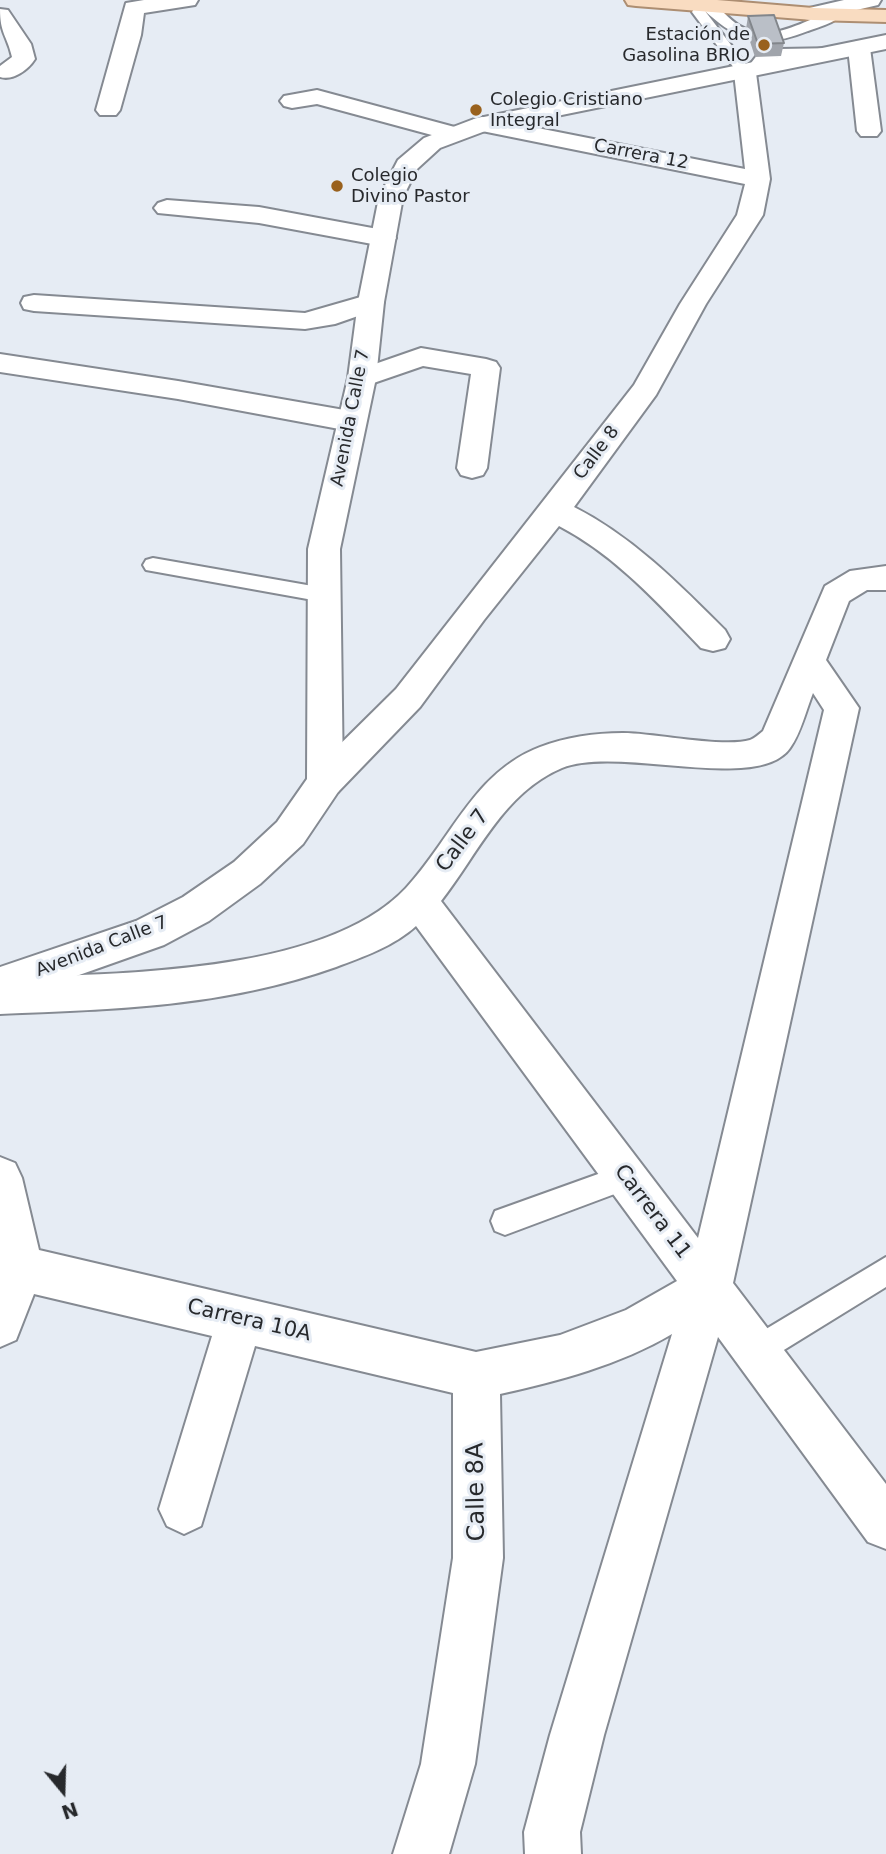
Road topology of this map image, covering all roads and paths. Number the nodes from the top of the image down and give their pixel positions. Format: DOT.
graph roads {
  1 [pos="187,0"];
  2 [pos="636,0"];
  3 [pos="870,0"];
  4 [pos="701,7"];
  5 [pos="0,15"];
  6 [pos="824,15"];
  7 [pos="886,16"];
  8 [pos="862,48"];
  9 [pos="6,72"];
  10 [pos="748,72"];
  11 [pos="292,101"];
  12 [pos="108,110"];
  13 [pos="482,124"];
  14 [pos="877,131"];
  15 [pos="454,134"];
  16 [pos="758,179"];
  17 [pos="167,208"];
  18 [pos="383,237"];
  19 [pos="371,302"];
  20 [pos="34,303"];
  21 [pos="0,363"];
  22 [pos="362,378"];
  23 [pos="350,421"];
  24 [pos="472,468"];
  25 [pos="555,510"];
  26 [pos="153,565"];
  27 [pos="886,578"];
  28 [pos="324,596"];
  29 [pos="713,639"];
  30 [pos="810,663"];
  31 [pos="325,782"];
  32 [pos="419,901"];
  33 [pos="0,985"];
  34 [pos="0,996"];
  35 [pos="626,1177"];
  36 [pos="0,1178"];
  37 [pos="505,1221"];
  38 [pos="22,1268"];
  39 [pos="886,1271"];
  40 [pos="709,1288"];
  41 [pos="240,1319"];
  42 [pos="0,1324"];
  43 [pos="756,1351"];
  44 [pos="476,1375"];
  45 [pos="184,1509"];
  46 [pos="886,1524"];
  47 [pos="421,1854"];
  48 [pos="552,1854"];
  1 -- 12 [label="street"];
  2 -- 4 [label="main road"];
  3 -- 6 [label="street"];
  4 -- 6 [label="main road"];
  4 -- 10 [label="lane"];
  5 -- 9 [label="street"];
  6 -- 7 [label="main road"];
  8 -- 10 [label="street, Avenida Calle 7"];
  8 -- 14 [label="street"];
  10 -- 13 [label="street, Avenida Calle 7"];
  10 -- 16 [label="street, Calle 8"];
  11 -- 15 [label="street"];
  13 -- 15 [label="street, Avenida Calle 7"];
  13 -- 16 [label="street, Carrera 12"];
  15 -- 18 [label="street, Avenida Calle 7"];
  16 -- 25 [label="street, Calle 8"];
  17 -- 18 [label="street"];
  18 -- 19 [label="street, Avenida Calle 7"];
  19 -- 20 [label="street"];
  19 -- 22 [label="street, Avenida Calle 7"];
  21 -- 23 [label="street"];
  22 -- 23 [label="street, Avenida Calle 7"];
  22 -- 24 [label="street"];
  23 -- 28 [label="street, Avenida Calle 7"];
  25 -- 29 [label="street"];
  25 -- 31 [label="street, Calle 8"];
  26 -- 28 [label="lane"];
  27 -- 30 [label="street, Calle 7"];
  28 -- 31 [label="street, Avenida Calle 7"];
  30 -- 32 [label="street, Calle 7"];
  30 -- 40 [label="street"];
  31 -- 33 [label="street, Avenida Calle 7"];
  32 -- 34 [label="street, Calle 7"];
  32 -- 35 [label="street, Carrera 11"];
  35 -- 37 [label="lane"];
  35 -- 40 [label="street, Carrera 11"];
  36 -- 38 [label="street"];
  38 -- 41 [label="street, Carrera 10A"];
  38 -- 42 [label="street"];
  39 -- 43 [label="lane"];
  40 -- 43 [label="street, Carrera 11"];
  40 -- 44 [label="street"];
  40 -- 48 [label="street"];
  41 -- 44 [label="street, Carrera 10A"];
  41 -- 45 [label="street"];
  43 -- 46 [label="street, Carrera 11"];
  44 -- 47 [label="street, Calle 8A"];
}
